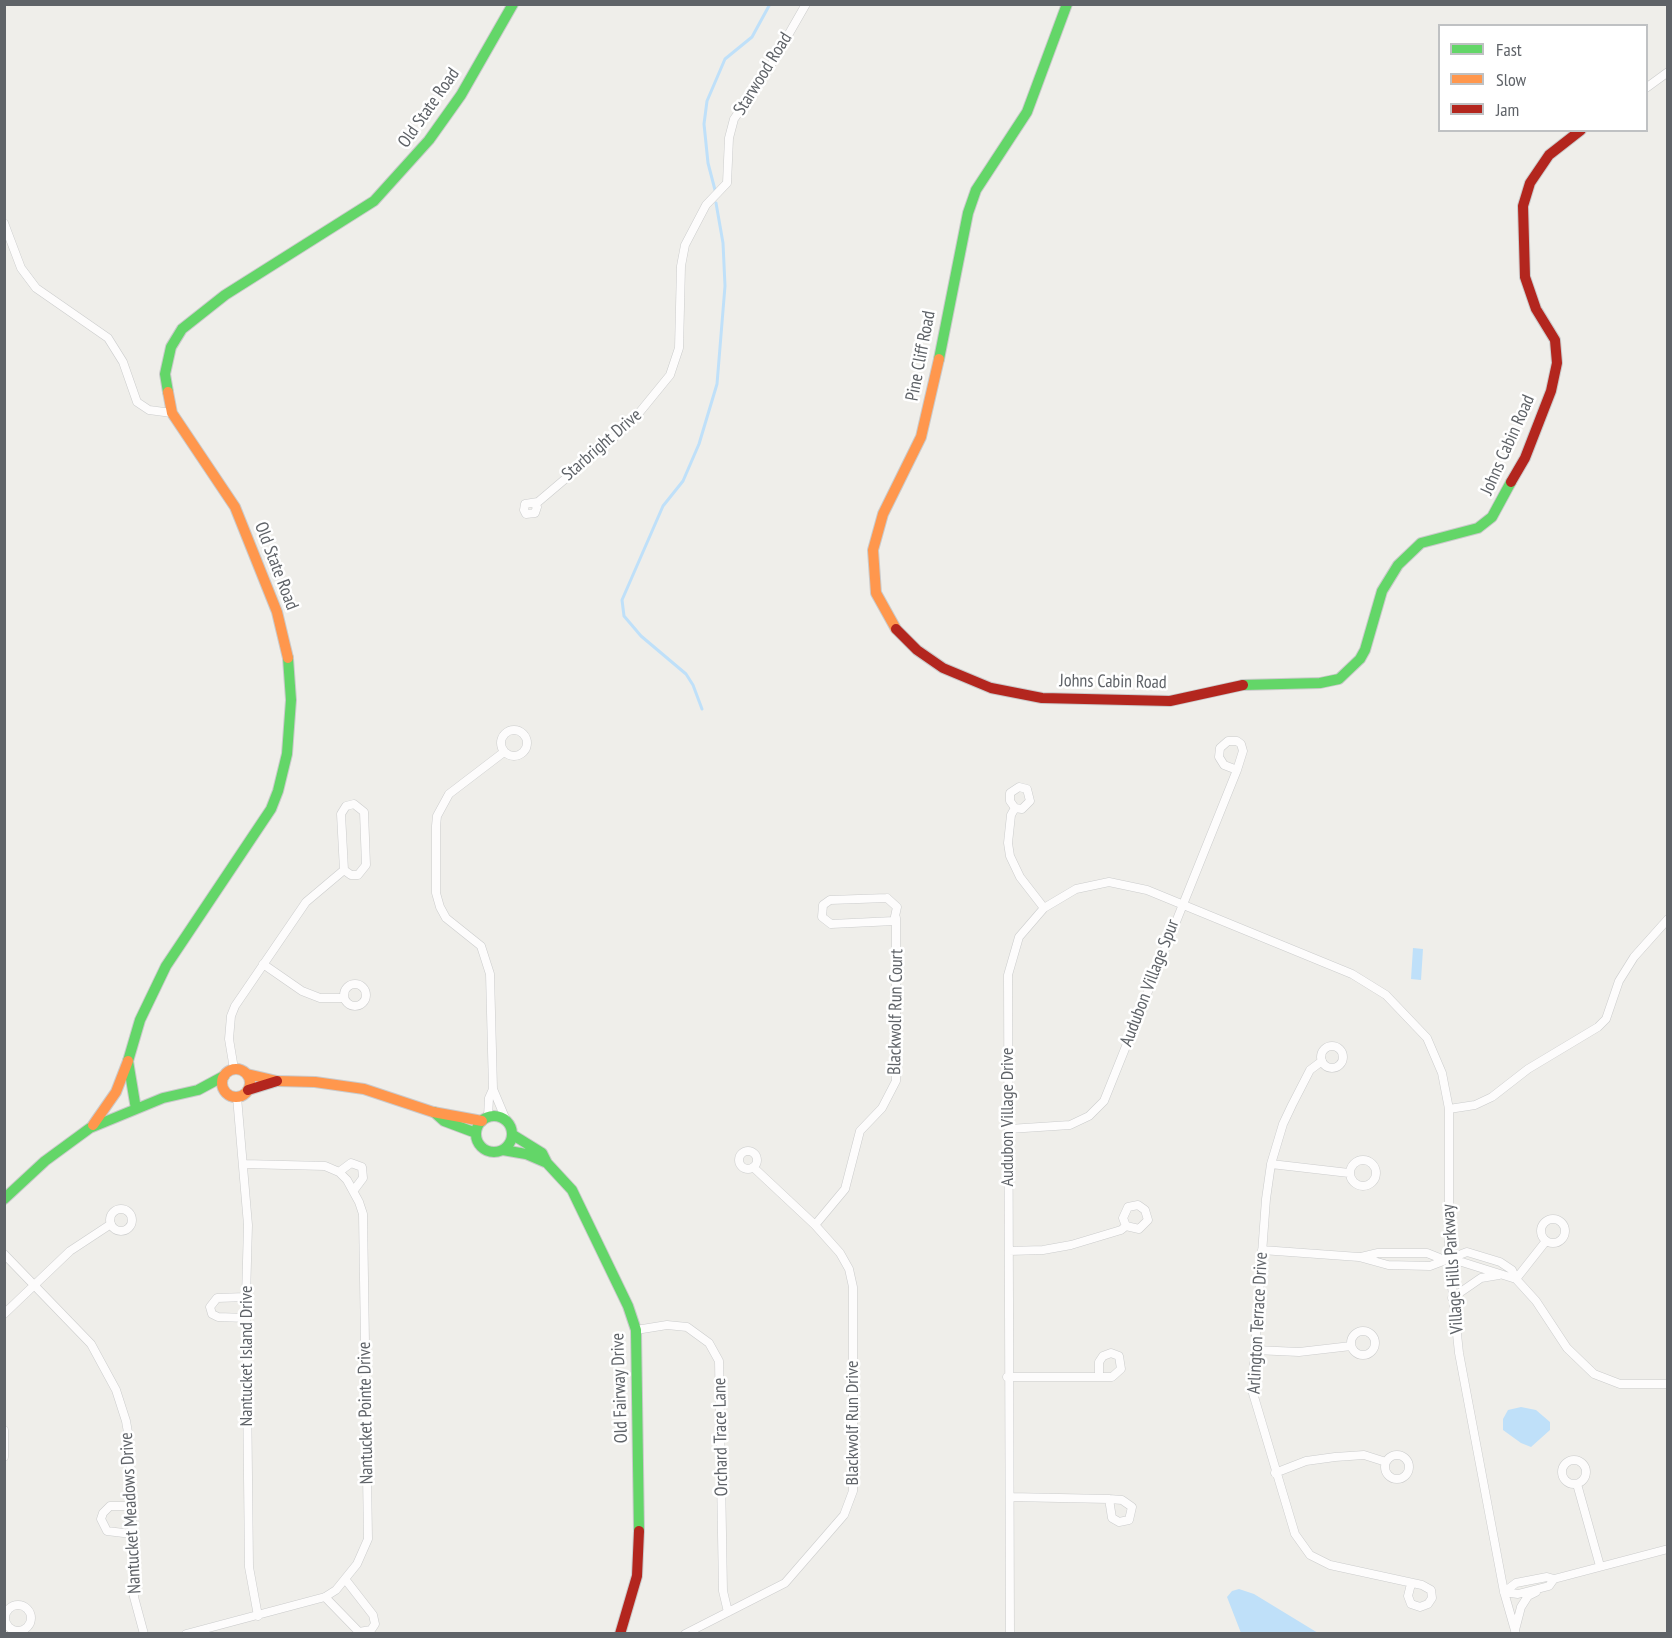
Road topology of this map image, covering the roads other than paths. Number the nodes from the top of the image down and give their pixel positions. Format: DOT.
graph roads {
  1 [pos="513,4"];
  2 [pos="806,4"];
  3 [pos="1067,4"];
  4 [pos="1668,72"];
  5 [pos="1648,87"];
  6 [pos="1579,132"];
  7 [pos="727,183"];
  8 [pos="4,223"];
  9 [pos="172,413"];
  10 [pos="534,503"];
  11 [pos="972,683"];
  12 [pos="504,752"];
  13 [pos="1237,770"];
  14 [pos="1015,808"];
  15 [pos="344,870"];
  16 [pos="1181,904"];
  17 [pos="1044,908"];
  18 [pos="896,918"];
  19 [pos="1668,919"];
  20 [pos="1319,960"];
  21 [pos="263,964"];
  22 [pos="344,998"];
  23 [pos="128,1061"];
  24 [pos="1322,1061"];
  25 [pos="234,1069"];
  26 [pos="248,1074"];
  27 [pos="224,1076"];
  28 [pos="277,1081"];
  29 [pos="493,1089"];
  30 [pos="198,1090"];
  31 [pos="248,1090"];
  32 [pos="226,1092"];
  33 [pos="237,1097"];
  34 [pos="136,1108"];
  35 [pos="1449,1109"];
  36 [pos="433,1112"];
  37 [pos="485,1119"];
  38 [pos="506,1120"];
  39 [pos="90,1128"];
  40 [pos="1009,1129"];
  41 [pos="476,1133"];
  42 [pos="513,1135"];
  43 [pos="503,1150"];
  44 [pos="547,1163"];
  45 [pos="244,1164"];
  46 [pos="1271,1164"];
  47 [pos="753,1167"];
  48 [pos="339,1172"];
  49 [pos="1349,1173"];
  50 [pos="354,1190"];
  51 [pos="4,1199"];
  52 [pos="111,1224"];
  53 [pos="815,1225"];
  54 [pos="1126,1226"];
  55 [pos="1545,1241"];
  56 [pos="1262,1250"];
  57 [pos="1009,1251"];
  58 [pos="4,1254"];
  59 [pos="1359,1257"];
  60 [pos="1445,1258"];
  61 [pos="1501,1275"];
  62 [pos="1516,1279"];
  63 [pos="34,1284"];
  64 [pos="246,1297"];
  65 [pos="1452,1298"];
  66 [pos="4,1314"];
  67 [pos="246,1318"];
  68 [pos="636,1330"];
  69 [pos="1351,1347"];
  70 [pos="1255,1350"];
  71 [pos="1099,1376"];
  72 [pos="1007,1377"];
  73 [pos="1668,1384"];
  74 [pos="4,1430"];
  75 [pos="4,1457"];
  76 [pos="1386,1462"];
  77 [pos="1275,1473"];
  78 [pos="1577,1484"];
  79 [pos="1010,1497"];
  80 [pos="1109,1499"];
  81 [pos="132,1506"];
  82 [pos="132,1534"];
  83 [pos="1668,1549"];
  84 [pos="1600,1566"];
  85 [pos="345,1579"];
  86 [pos="1554,1579"];
  87 [pos="1411,1584"];
  88 [pos="1543,1587"];
  89 [pos="1504,1592"];
  90 [pos="326,1597"];
  91 [pos="728,1612"];
  92 [pos="258,1616"];
  93 [pos="1515,1632"];
  94 [pos="144,1634"];
  95 [pos="186,1634"];
  96 [pos="620,1634"];
  97 [pos="685,1634"];
  98 [pos="1010,1634"];
  1 -- 9 [label="street, Old State Road"];
  2 -- 7 [label="street, Starwood Road"];
  3 -- 11 [label="street, Pine Cliff Road"];
  4 -- 5 [label="street"];
  6 -- 11 [label="street, Johns Cabin Road"];
  7 -- 10 [label="street, Starbright Drive"];
  8 -- 9 [label="street"];
  9 -- 23 [label="street, Old State Road"];
  12 -- 29 [label="street"];
  13 -- 16 [label="street, Audubon Village Spur"];
  14 -- 17 [label="street"];
  15 -- 15 [label="street"];
  15 -- 21 [label="street"];
  16 -- 17 [label="street, Audubon Village Drive"];
  16 -- 20 [label="street, Audubon Village Drive"];
  16 -- 40 [label="street, Audubon Village Spur"];
  17 -- 40 [label="street, Audubon Village Drive"];
  18 -- 18 [label="street, Blackwolf Run Court"];
  18 -- 53 [label="street, Blackwolf Run Court"];
  19 -- 35 [label="street"];
  20 -- 35 [label="street, Village Hills Parkway"];
  21 -- 22 [label="street"];
  21 -- 25 [label="street"];
  23 -- 34 [label="street, Old State Road"];
  23 -- 39 [label="street"];
  24 -- 46 [label="street, Arlington Terrace Drive"];
  25 -- 26 [label="street"];
  25 -- 27 [label="street"];
  26 -- 28 [label="street"];
  26 -- 31 [label="street"];
  27 -- 30 [label="street"];
  27 -- 32 [label="street"];
  28 -- 31 [label="street"];
  28 -- 36 [label="street"];
  29 -- 37 [label="street"];
  29 -- 38 [label="street"];
  30 -- 32 [label="street"];
  30 -- 34 [label="street"];
  31 -- 33 [label="street"];
  32 -- 33 [label="street"];
  33 -- 45 [label="street, Nantucket Island Drive"];
  34 -- 39 [label="street"];
  35 -- 60 [label="street, Village Hills Parkway"];
  36 -- 37 [label="street"];
  36 -- 41 [label="street"];
  37 -- 38 [label="street"];
  37 -- 41 [label="street"];
  38 -- 42 [label="street"];
  39 -- 51 [label="street"];
  40 -- 57 [label="street, Audubon Village Drive"];
  41 -- 43 [label="street"];
  42 -- 43 [label="street"];
  42 -- 44 [label="street, Old Fairway Drive"];
  43 -- 44 [label="street, Old Fairway Drive"];
  44 -- 68 [label="street, Old Fairway Drive"];
  45 -- 48 [label="street"];
  45 -- 64 [label="street, Nantucket Island Drive"];
  46 -- 49 [label="street"];
  46 -- 56 [label="street, Arlington Terrace Drive"];
  47 -- 53 [label="street, Blackwolf Run Drive"];
  48 -- 50 [label="street, Nantucket Pointe Drive"];
  48 -- 50 [label="street"];
  50 -- 85 [label="street, Nantucket Pointe Drive"];
  52 -- 63 [label="street"];
  53 -- 91 [label="street, Blackwolf Run Drive"];
  54 -- 57 [label="street"];
  55 -- 62 [label="street"];
  56 -- 59 [label="street"];
  56 -- 70 [label="street, Arlington Terrace Drive"];
  57 -- 72 [label="street, Audubon Village Drive"];
  58 -- 63 [label="street, Nantucket Meadows Drive"];
  59 -- 60 [label="street"];
  59 -- 60 [label="street"];
  60 -- 61 [label="street"];
  60 -- 62 [label="street"];
  60 -- 65 [label="street, Village Hills Parkway"];
  61 -- 62 [label="street"];
  61 -- 65 [label="street"];
  62 -- 73 [label="street"];
  63 -- 66 [label="street"];
  63 -- 81 [label="street, Nantucket Meadows Drive"];
  64 -- 67 [label="street, Nantucket Island Drive"];
  64 -- 67 [label="street"];
  65 -- 89 [label="street, Village Hills Parkway"];
  67 -- 92 [label="street, Nantucket Island Drive"];
  68 -- 91 [label="street, Orchard Trace Lane"];
  68 -- 96 [label="street, Old Fairway Drive"];
  69 -- 70 [label="street"];
  70 -- 77 [label="street, Arlington Terrace Drive"];
  71 -- 71 [label="street"];
  71 -- 72 [label="street"];
  72 -- 79 [label="street, Audubon Village Drive"];
  74 -- 75 [label="street"];
  76 -- 77 [label="street"];
  77 -- 87 [label="street, Arlington Terrace Drive"];
  78 -- 84 [label="street"];
  79 -- 80 [label="street"];
  79 -- 98 [label="street, Audubon Village Drive"];
  80 -- 80 [label="street"];
  81 -- 82 [label="street, Nantucket Meadows Drive"];
  81 -- 82 [label="street"];
  82 -- 94 [label="street, Nantucket Meadows Drive"];
  83 -- 84 [label="street"];
  84 -- 86 [label="street"];
  85 -- 90 [label="street, Nantucket Pointe Drive"];
  85 -- 90 [label="street"];
  86 -- 88 [label="street"];
  86 -- 89 [label="street"];
  88 -- 89 [label="street"];
  88 -- 93 [label="street"];
  89 -- 93 [label="street, Village Hills Parkway"];
  90 -- 92 [label="street, Nantucket Pointe Drive"];
  91 -- 97 [label="street, Blackwolf Run Drive"];
  92 -- 95 [label="street, Nantucket Pointe Drive"];
}
